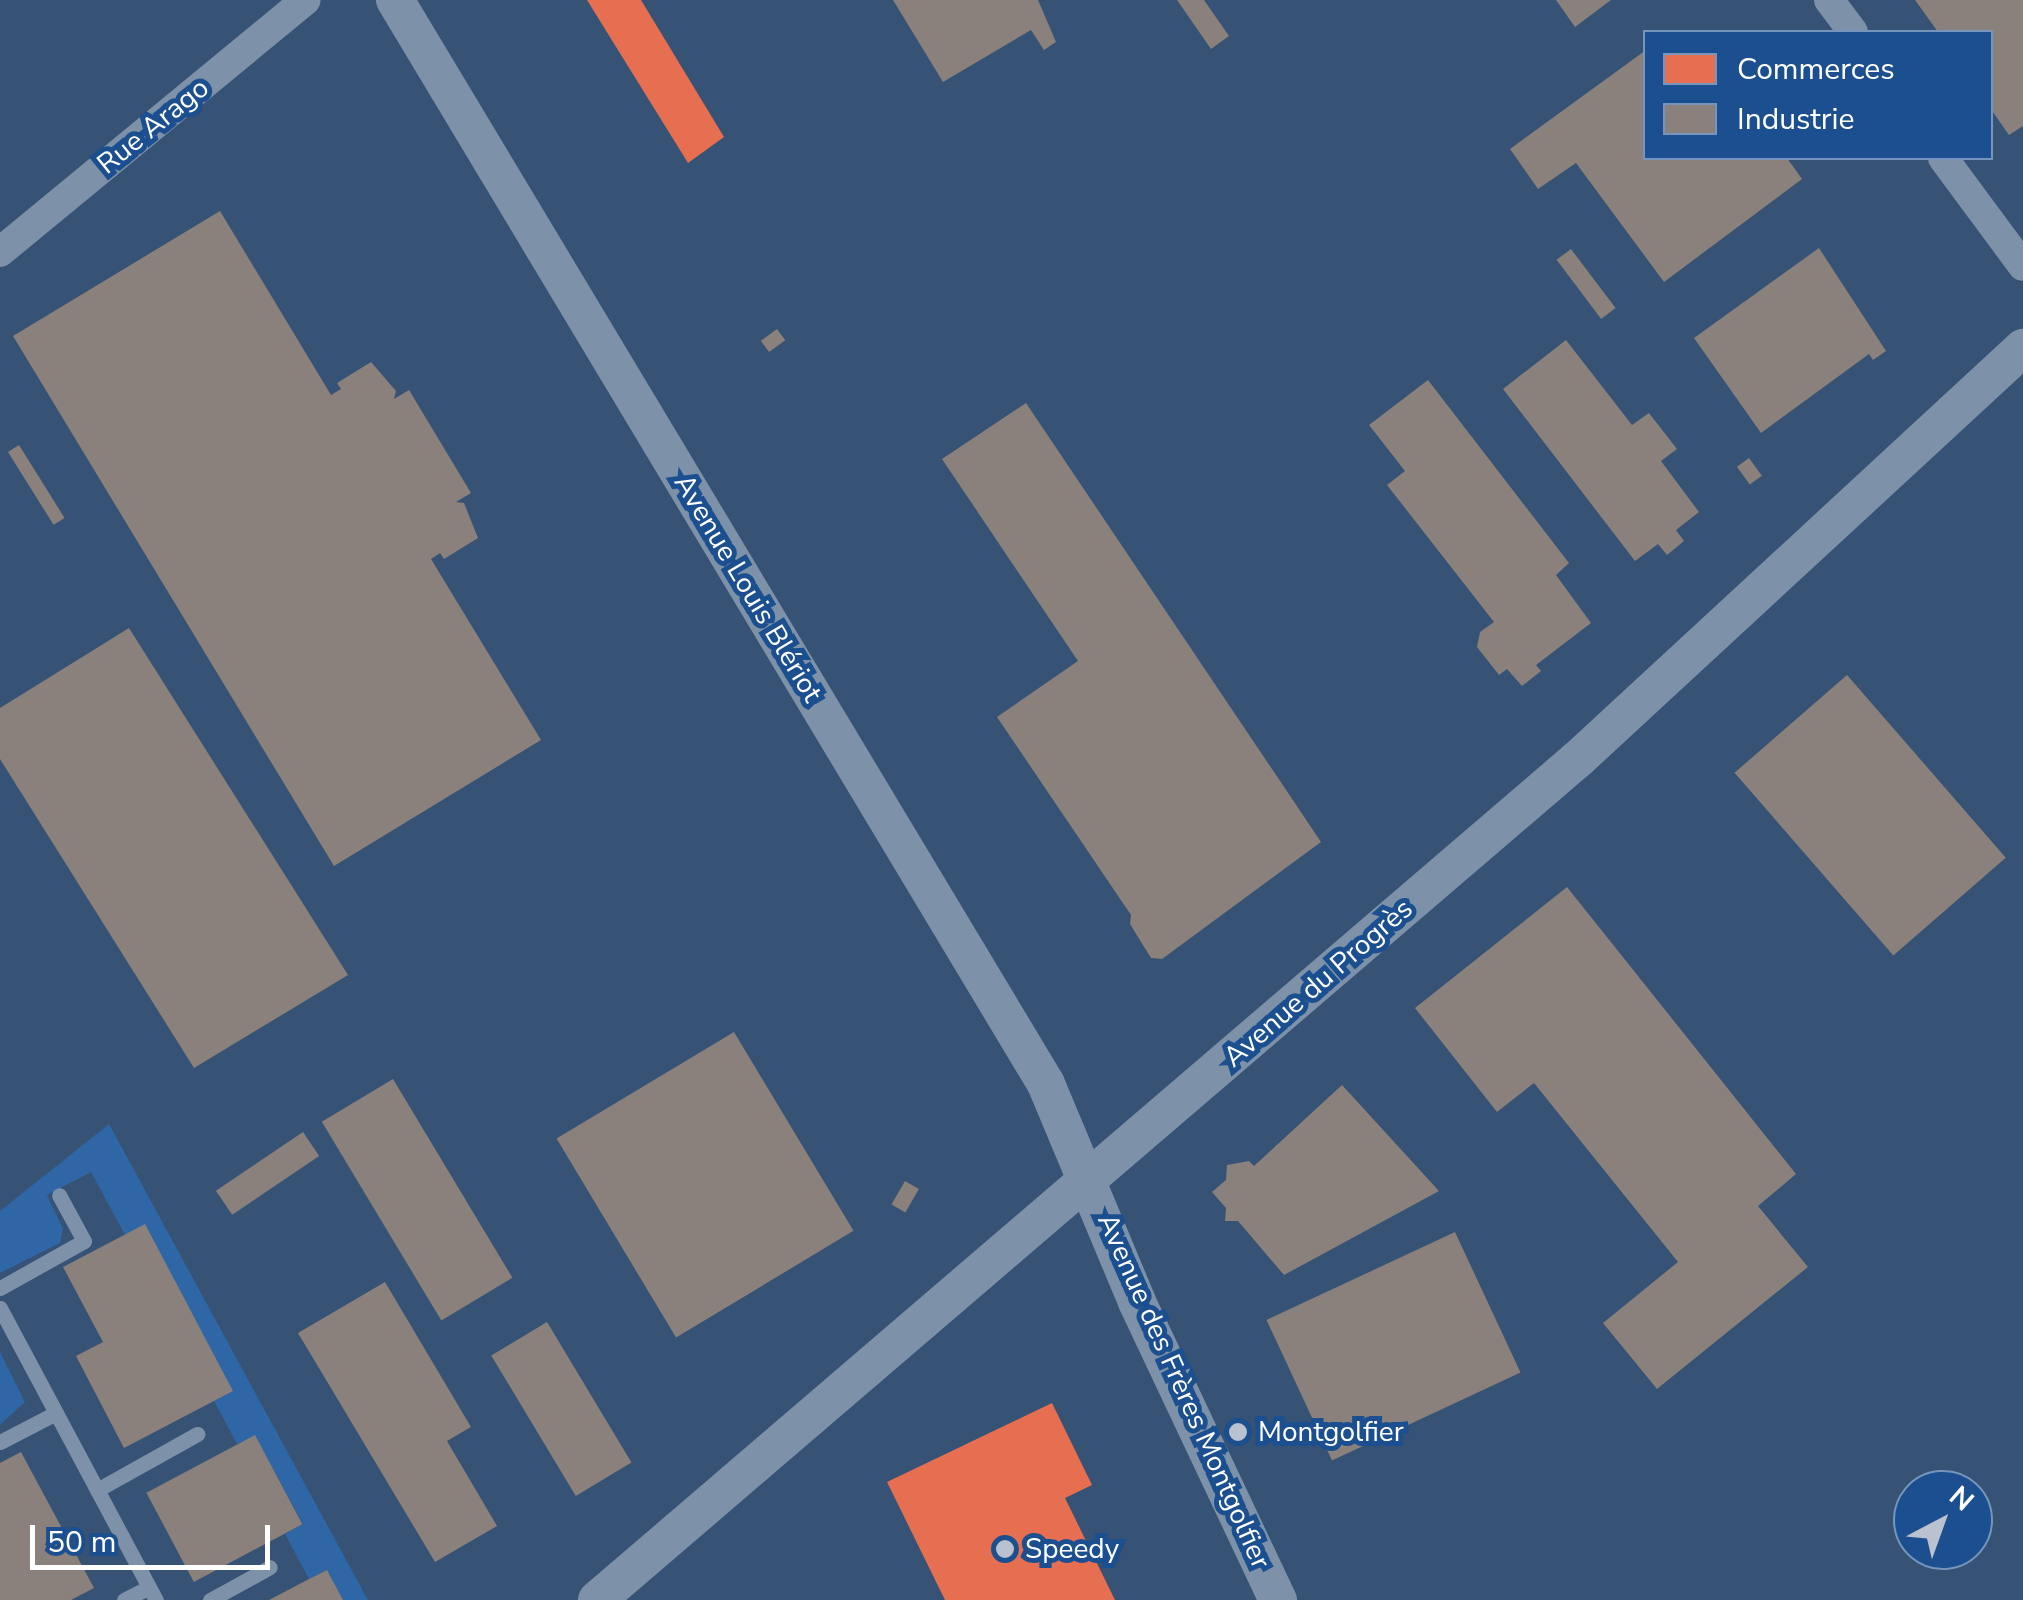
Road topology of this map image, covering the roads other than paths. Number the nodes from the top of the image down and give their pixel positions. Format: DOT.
graph roads {
  1 [pos="306,0"];
  2 [pos="395,0"];
  3 [pos="1829,0"];
  4 [pos="1852,30"];
  5 [pos="1945,160"];
  6 [pos="0,252"];
  7 [pos="2023,266"];
  8 [pos="2023,348"];
  9 [pos="1090,1182"];
  10 [pos="59,1195"];
  11 [pos="0,1288"];
  12 [pos="0,1308"];
  13 [pos="56,1412"];
  14 [pos="197,1434"];
  15 [pos="0,1442"];
  16 [pos="97,1490"];
  17 [pos="270,1567"];
  18 [pos="153,1594"];
  19 [pos="124,1600"];
  20 [pos="210,1600"];
  21 [pos="597,1600"];
  22 [pos="1278,1600"];
  1 -- 6 [label="street, Rue Arago"];
  2 -- 9 [label="street, Avenue Louis Blériot"];
  3 -- 4 [label="street"];
  5 -- 7 [label="street"];
  8 -- 9 [label="street, Avenue du Progrès"];
  9 -- 21 [label="street, Avenue du Progrès"];
  9 -- 22 [label="street, Avenue des Frères Montgolfier"];
  10 -- 11 [label="lane"];
  12 -- 13 [label="lane"];
  13 -- 15 [label="lane"];
  13 -- 16 [label="lane"];
  14 -- 16 [label="lane"];
  16 -- 18 [label="lane"];
  17 -- 20 [label="lane"];
  18 -- 19 [label="lane"];
}
